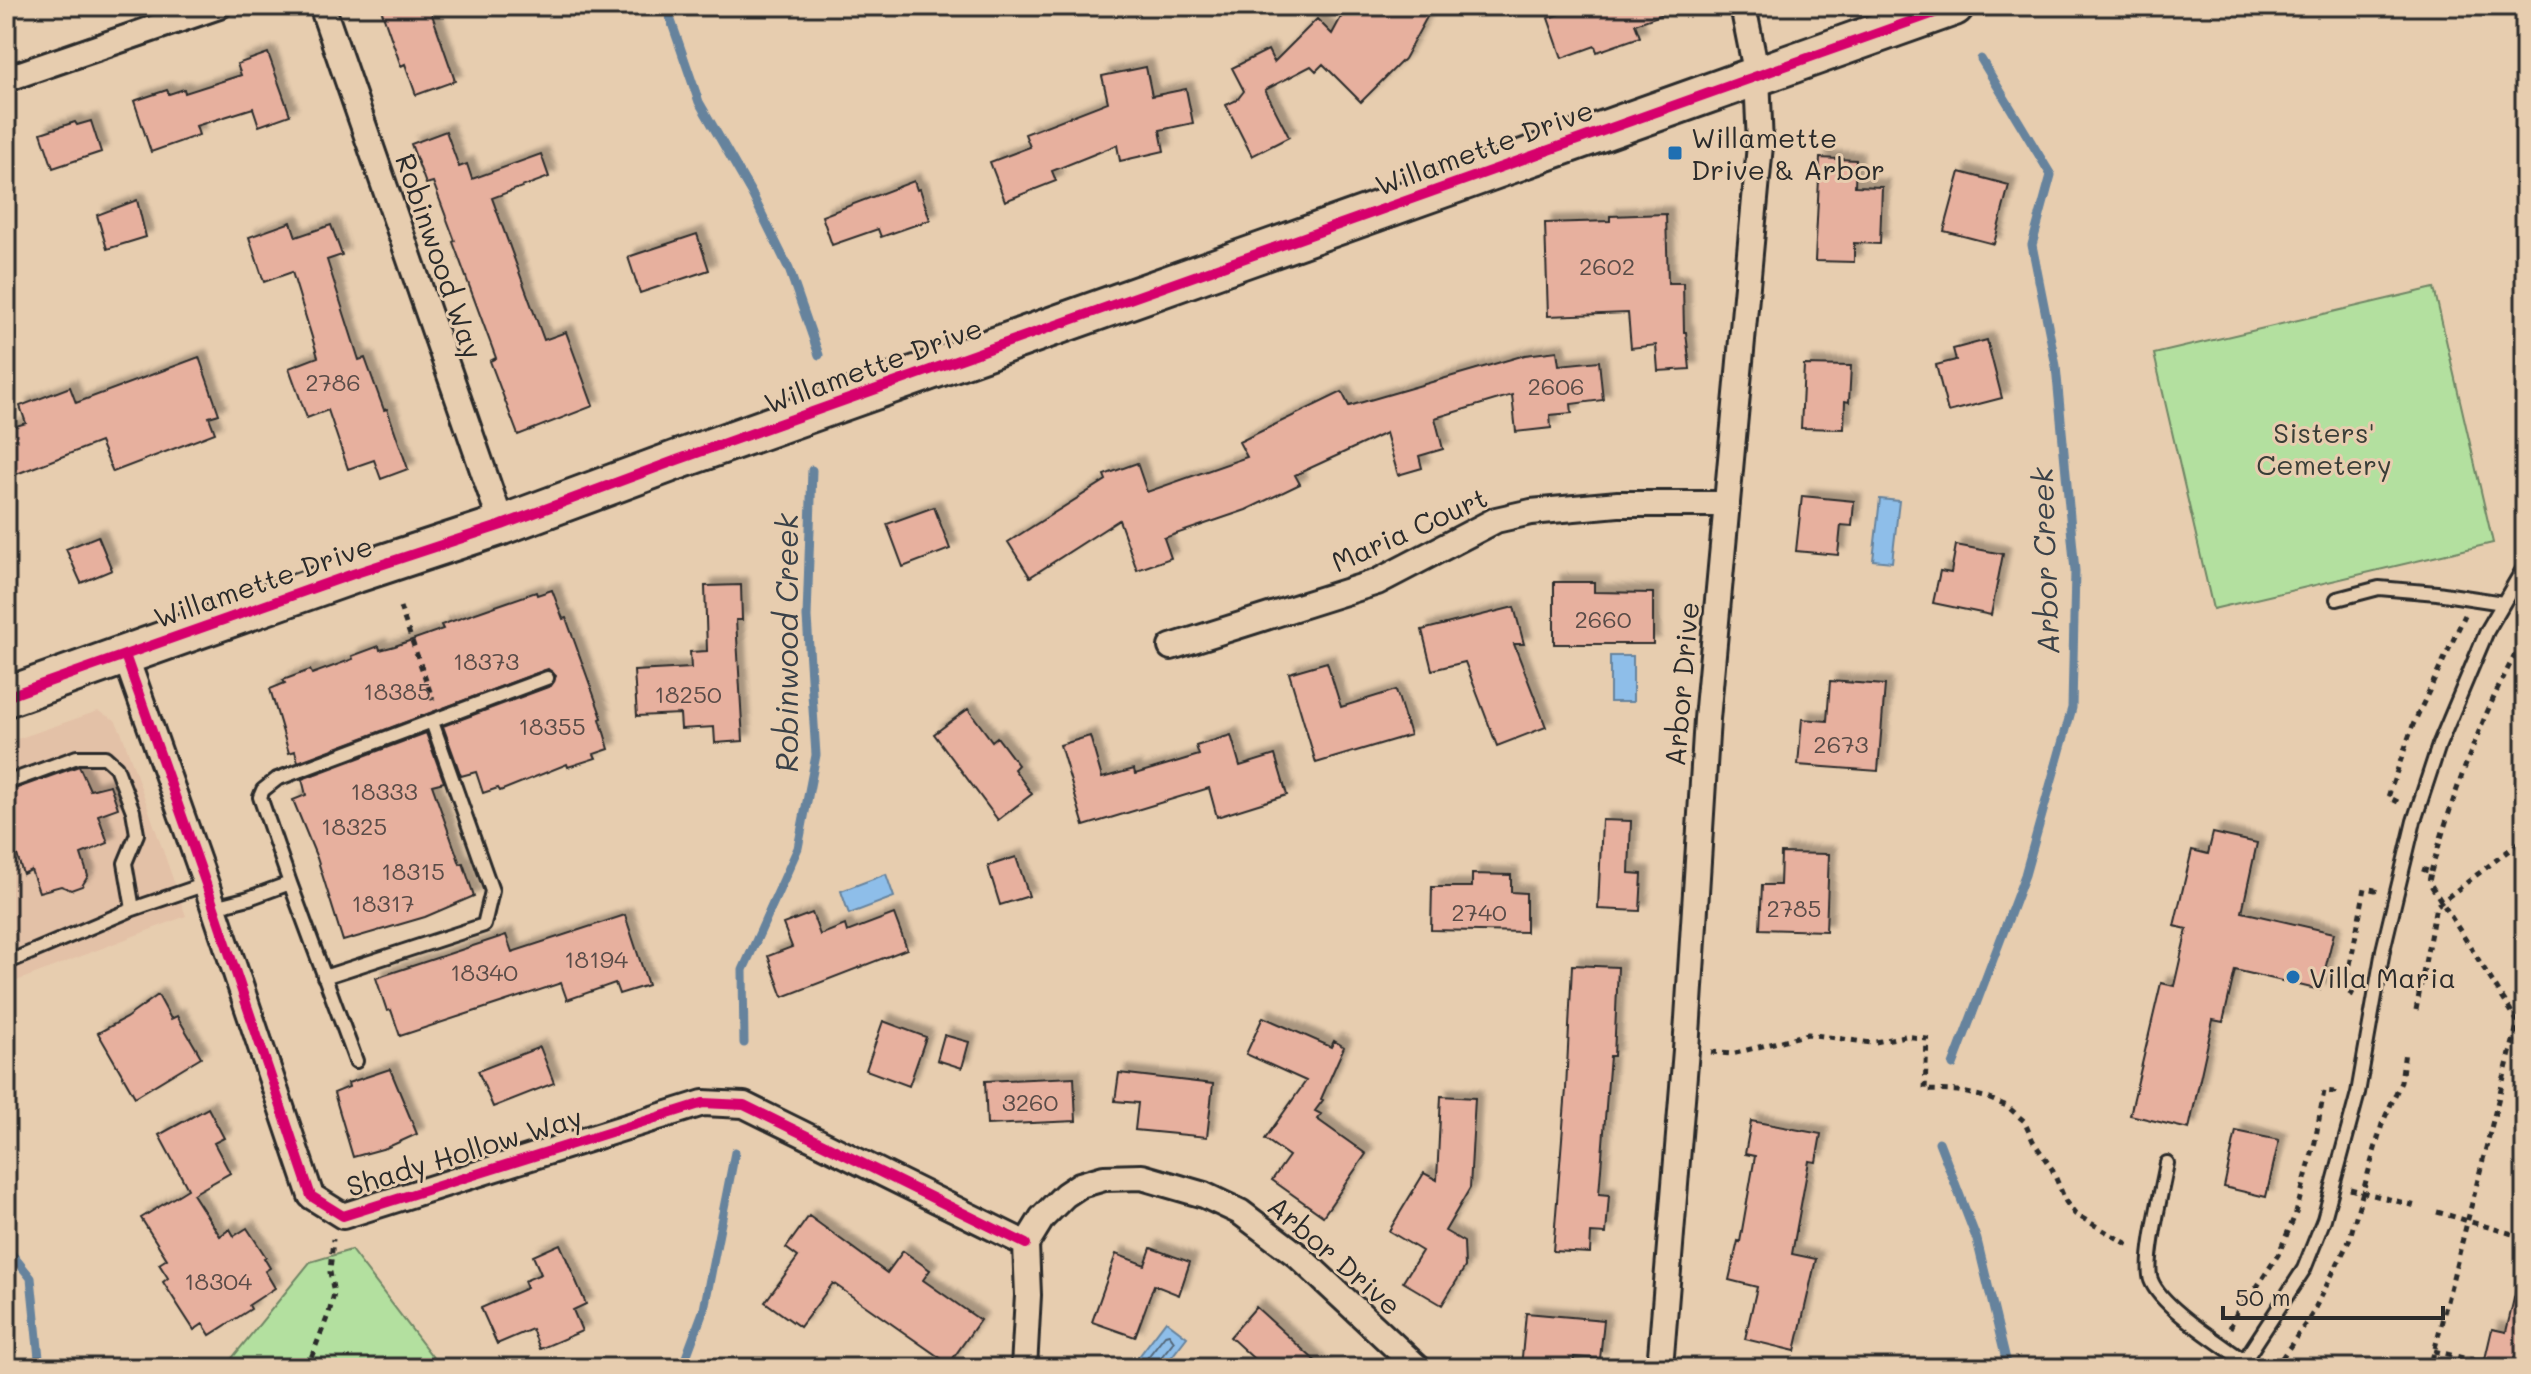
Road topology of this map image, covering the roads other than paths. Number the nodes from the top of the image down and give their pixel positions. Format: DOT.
graph roads {
  1 [pos="219,6"];
  2 [pos="322,6"];
  3 [pos="1743,6"];
  4 [pos="1954,6"];
  5 [pos="1757,76"];
  6 [pos="6,79"];
  7 [pos="1727,504"];
  8 [pos="502,525"];
  9 [pos="2525,566"];
  10 [pos="2337,599"];
  11 [pos="2503,603"];
  12 [pos="1171,647"];
  13 [pos="125,655"];
  14 [pos="547,678"];
  15 [pos="6,697"];
  16 [pos="436,720"];
  17 [pos="6,783"];
  18 [pos="290,883"];
  19 [pos="210,895"];
  20 [pos="133,909"];
  21 [pos="6,963"];
  22 [pos="324,977"];
  23 [pos="356,1061"];
  24 [pos="2167,1163"];
  25 [pos="1026,1244"];
  26 [pos="1024,1368"];
  27 [pos="1418,1368"];
  28 [pos="1660,1368"];
  1 -- 6 [label="street"];
  2 -- 8 [label="street, Robinwood Way"];
  3 -- 5 [label="street, Arbor Drive"];
  4 -- 5 [label="main road, Willamette Drive"];
  5 -- 7 [label="street, Arbor Drive"];
  5 -- 8 [label="main road, Willamette Drive"];
  7 -- 12 [label="street, Maria Court"];
  7 -- 28 [label="street, Arbor Drive"];
  8 -- 13 [label="main road, Willamette Drive"];
  9 -- 11 [label="lane"];
  10 -- 11 [label="lane"];
  11 -- 24 [label="lane"];
  13 -- 15 [label="main road, Willamette Drive"];
  13 -- 19 [label="street, Shady Hollow Way"];
  14 -- 16 [label="lane"];
  16 -- 18 [label="lane"];
  16 -- 22 [label="lane"];
  17 -- 20 [label="lane"];
  18 -- 19 [label="lane"];
  18 -- 22 [label="lane"];
  19 -- 20 [label="lane"];
  19 -- 25 [label="street, Shady Hollow Way"];
  20 -- 21 [label="lane"];
  22 -- 23 [label="lane"];
  25 -- 26 [label="street"];
  25 -- 27 [label="street, Arbor Drive"];
}
